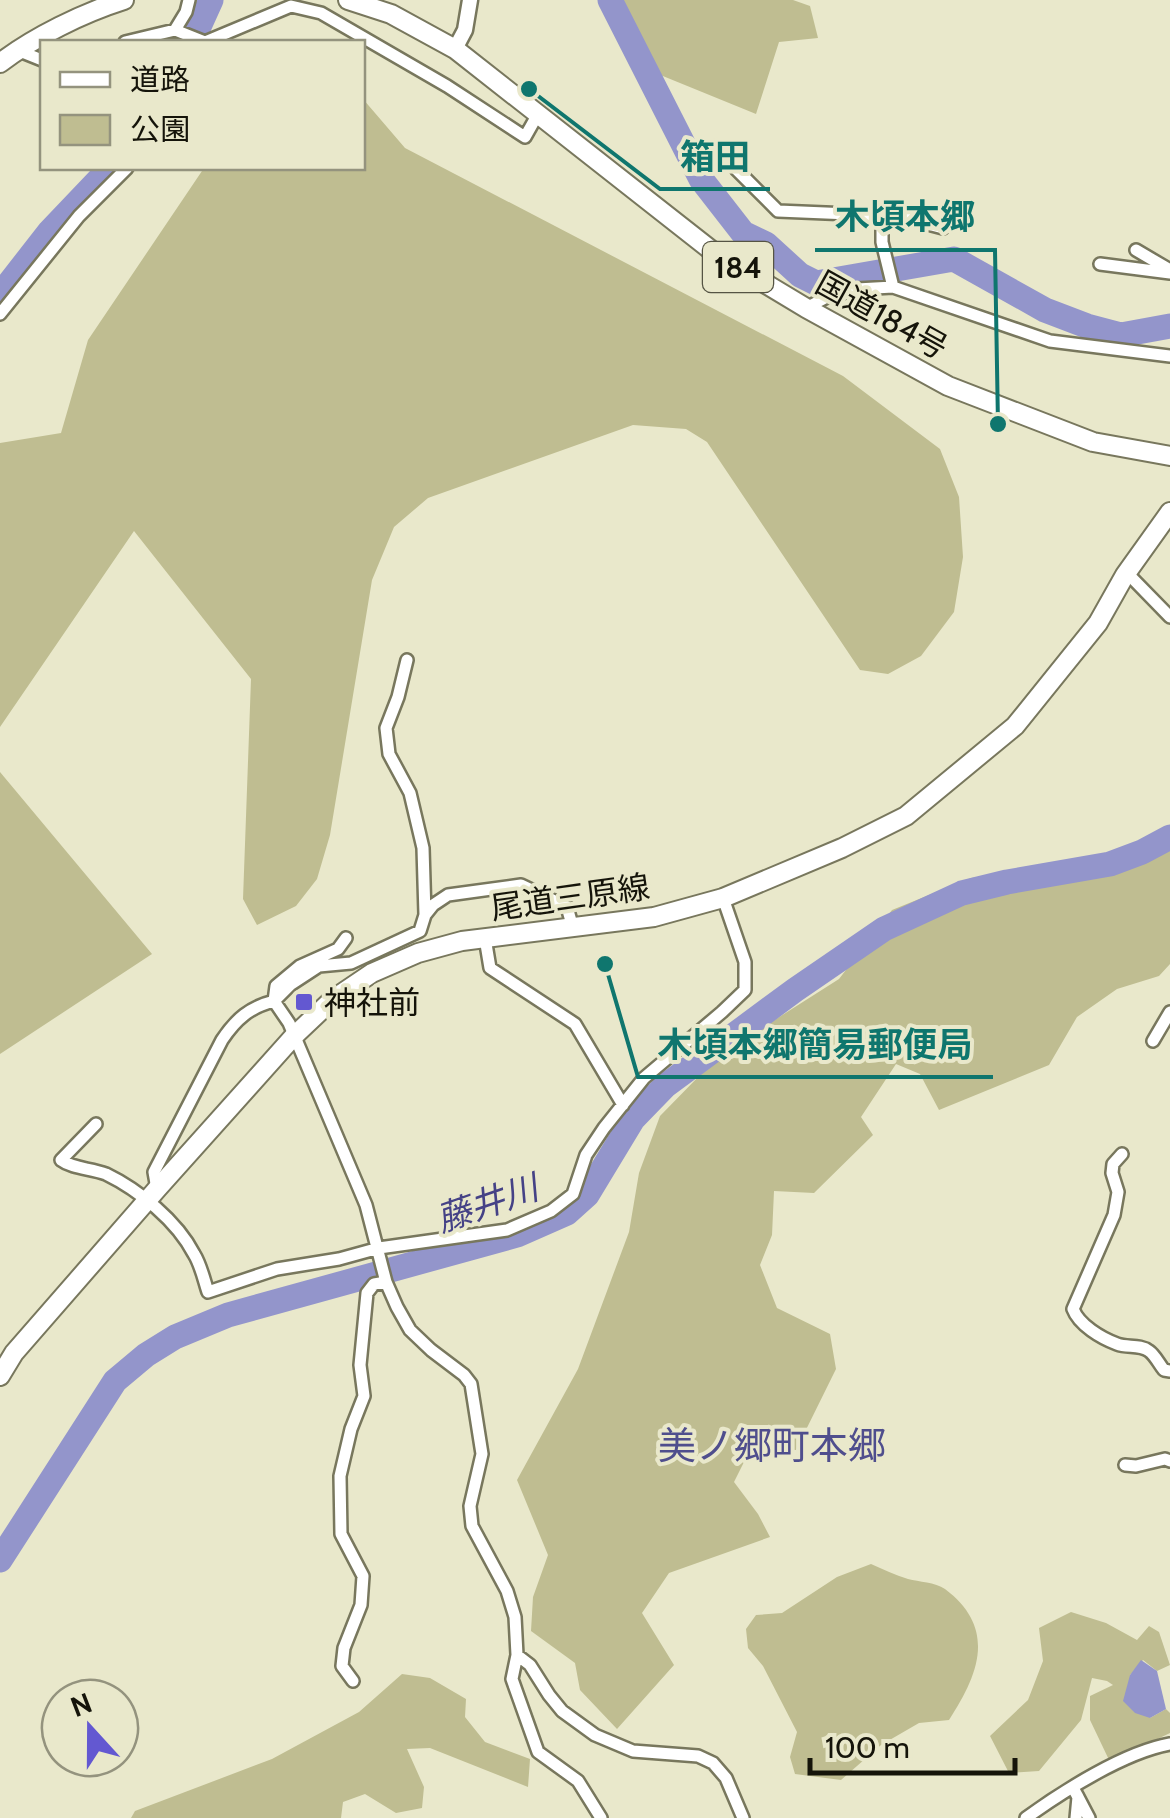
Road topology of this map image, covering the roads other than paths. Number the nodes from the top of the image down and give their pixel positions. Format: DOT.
graph roads {
  1 [pos="124,0"];
  2 [pos="189,0"];
  3 [pos="348,0"];
  4 [pos="470,0"];
  5 [pos="175,30"];
  6 [pos="133,40"];
  7 [pos="200,40"];
  8 [pos="210,40"];
  9 [pos="455,49"];
  10 [pos="17,50"];
  11 [pos="40,59"];
  12 [pos="0,63"];
  13 [pos="538,114"];
  14 [pos="736,169"];
  15 [pos="125,170"];
  16 [pos="882,217"];
  17 [pos="943,228"];
  18 [pos="1136,250"];
  19 [pos="1100,264"];
  20 [pos="1170,272"];
  21 [pos="893,287"];
  22 [pos="806,308"];
  23 [pos="0,314"];
  24 [pos="1170,356"];
  25 [pos="1170,456"];
  26 [pos="1170,512"];
  27 [pos="1125,575"];
  28 [pos="1170,617"];
  29 [pos="407,660"];
  30 [pos="722,898"];
  31 [pos="425,915"];
  32 [pos="573,928"];
  33 [pos="346,938"];
  34 [pos="486,938"];
  35 [pos="274,1001"];
  36 [pos="1170,1012"];
  37 [pos="294,1036"];
  38 [pos="1153,1042"];
  39 [pos="623,1105"];
  40 [pos="96,1124"];
  41 [pos="1122,1154"];
  42 [pos="152,1195"];
  43 [pos="379,1248"];
  44 [pos="386,1282"];
  45 [pos="1170,1371"];
  46 [pos="0,1376"];
  47 [pos="1170,1461"];
  48 [pos="1125,1465"];
  49 [pos="516,1655"];
  50 [pos="352,1680"];
  51 [pos="1170,1744"];
  52 [pos="1076,1792"];
  53 [pos="601,1818"];
  54 [pos="744,1818"];
  55 [pos="1026,1818"];
  56 [pos="1076,1818"];
  57 [pos="1088,1818"];
  1 -- 10 [label="main road"];
  2 -- 5 [label="street"];
  3 -- 9 [label="main road, 国道184号 / 184"];
  4 -- 9 [label="street"];
  5 -- 6 [label="street"];
  5 -- 7 [label="street"];
  8 -- 13 [label="street"];
  9 -- 13 [label="main road, 国道184号 / 184"];
  10 -- 11 [label="street"];
  10 -- 12 [label="main road"];
  13 -- 22 [label="main road, 国道184号 / 184"];
  14 -- 16 [label="street"];
  15 -- 23 [label="street"];
  16 -- 17 [label="street"];
  16 -- 21 [label="street"];
  18 -- 20 [label="street"];
  19 -- 20 [label="street"];
  21 -- 22 [label="street"];
  21 -- 24 [label="street"];
  22 -- 25 [label="main road, 国道184号 / 184"];
  26 -- 27 [label="main road, 尾道三原線"];
  27 -- 28 [label="street"];
  27 -- 30 [label="main road, 尾道三原線"];
  29 -- 31 [label="street"];
  30 -- 32 [label="main road, 尾道三原線"];
  30 -- 39 [label="street"];
  31 -- 32 [label="street"];
  31 -- 35 [label="street"];
  32 -- 34 [label="main road, 尾道三原線"];
  33 -- 35 [label="street"];
  34 -- 37 [label="main road, 尾道三原線"];
  34 -- 39 [label="street"];
  35 -- 37 [label="street"];
  35 -- 42 [label="street"];
  36 -- 38 [label="street"];
  37 -- 42 [label="main road, 尾道三原線"];
  37 -- 43 [label="street"];
  39 -- 43 [label="street"];
  40 -- 42 [label="street"];
  41 -- 45 [label="street"];
  42 -- 43 [label="street"];
  42 -- 46 [label="main road, 尾道三原線"];
  43 -- 44 [label="street"];
  44 -- 49 [label="street"];
  44 -- 50 [label="street"];
  47 -- 48 [label="street"];
  49 -- 53 [label="street"];
  49 -- 54 [label="street"];
  51 -- 52 [label="street"];
  52 -- 55 [label="street"];
  52 -- 56 [label="street"];
  52 -- 57 [label="street"];
}
